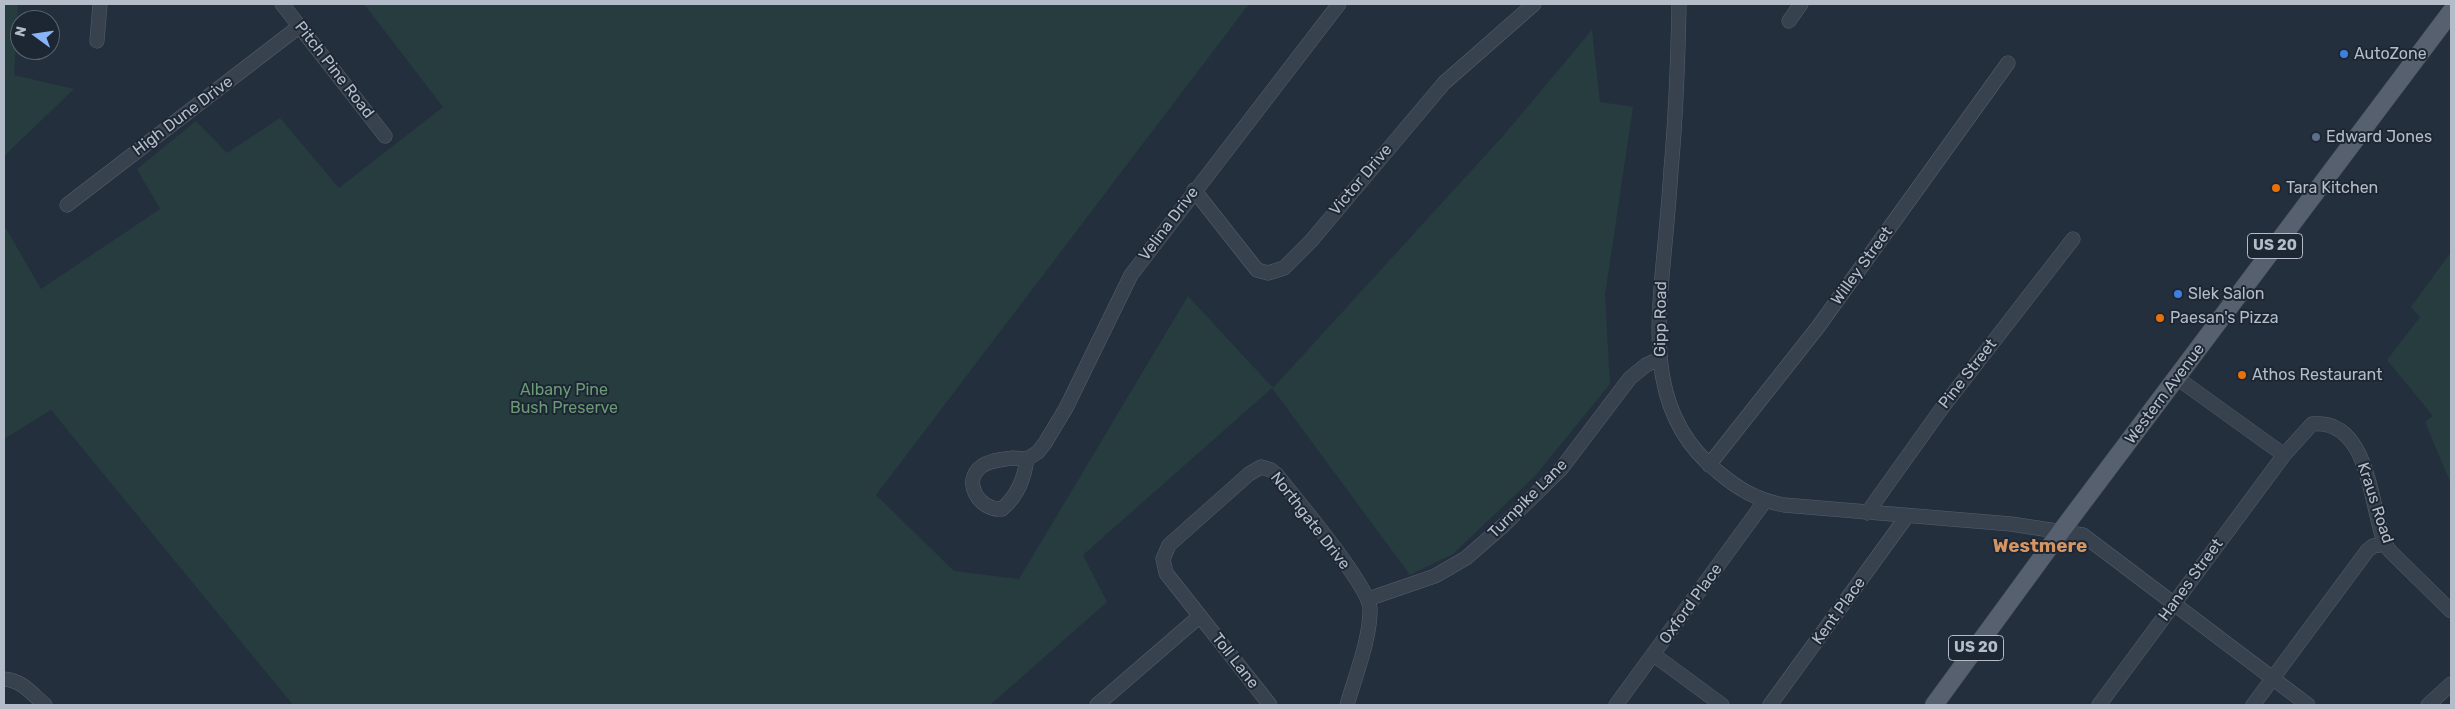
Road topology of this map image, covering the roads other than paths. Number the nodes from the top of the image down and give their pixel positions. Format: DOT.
graph roads {
  1 [pos="100,4"];
  2 [pos="282,4"];
  3 [pos="1339,4"];
  4 [pos="1534,4"];
  5 [pos="1679,4"];
  6 [pos="1801,4"];
  7 [pos="2451,12"];
  8 [pos="1789,21"];
  9 [pos="300,26"];
  10 [pos="97,41"];
  11 [pos="2008,63"];
  12 [pos="385,136"];
  13 [pos="1194,190"];
  14 [pos="67,205"];
  15 [pos="2073,239"];
  16 [pos="1658,359"];
  17 [pos="2177,378"];
  18 [pos="2284,455"];
  19 [pos="1027,459"];
  20 [pos="1709,465"];
  21 [pos="1765,501"];
  22 [pos="1867,512"];
  23 [pos="1908,516"];
  24 [pos="2062,530"];
  25 [pos="2385,544"];
  26 [pos="1368,599"];
  27 [pos="2174,603"];
  28 [pos="2451,611"];
  29 [pos="1200,616"];
  30 [pos="1654,655"];
  31 [pos="2274,678"];
  32 [pos="4,679"];
  33 [pos="2451,684"];
  34 [pos="44,705"];
  35 [pos="1097,705"];
  36 [pos="1270,705"];
  37 [pos="1347,705"];
  38 [pos="1616,705"];
  39 [pos="1722,705"];
  40 [pos="1770,705"];
  41 [pos="1934,705"];
  42 [pos="2098,705"];
  43 [pos="2253,705"];
  44 [pos="2308,705"];
  45 [pos="2428,705"];
  1 -- 10 [label="street"];
  2 -- 9 [label="street, Pitch Pine Road"];
  3 -- 13 [label="street, Velina Drive"];
  4 -- 13 [label="street, Victor Drive"];
  5 -- 16 [label="street, Gipp Road"];
  6 -- 8 [label="street"];
  7 -- 17 [label="main road, Western Avenue / US 20"];
  9 -- 12 [label="street, Pitch Pine Road"];
  9 -- 14 [label="street, High Dune Drive"];
  11 -- 20 [label="street, Willey Street"];
  13 -- 19 [label="street, Velina Drive"];
  15 -- 22 [label="street, Pine Street"];
  16 -- 20 [label="street, Gipp Road"];
  16 -- 26 [label="street, Turnpike Lane"];
  17 -- 18 [label="street"];
  17 -- 24 [label="main road, Western Avenue / US 20"];
  18 -- 25 [label="street, Kraus Road"];
  18 -- 27 [label="street, Hanes Street"];
  20 -- 21 [label="street, Gipp Road"];
  21 -- 22 [label="street, Gipp Road"];
  21 -- 30 [label="street, Oxford Place"];
  22 -- 23 [label="street, Gipp Road"];
  23 -- 24 [label="street, Gipp Road"];
  23 -- 40 [label="street, Kent Place"];
  24 -- 27 [label="street, Gipp Road"];
  24 -- 41 [label="main road, Western Avenue / US 20"];
  25 -- 28 [label="street, Kraus Road"];
  25 -- 31 [label="street"];
  26 -- 29 [label="street, Northgate Drive"];
  26 -- 37 [label="street"];
  27 -- 31 [label="street, Gipp Road"];
  27 -- 42 [label="street, Hanes Street"];
  29 -- 35 [label="street"];
  29 -- 36 [label="street, Toll Lane"];
  30 -- 38 [label="street, Oxford Place"];
  30 -- 39 [label="street"];
  31 -- 43 [label="street"];
  31 -- 44 [label="street, Gipp Road"];
  32 -- 34 [label="street"];
  33 -- 45 [label="street"];
}
